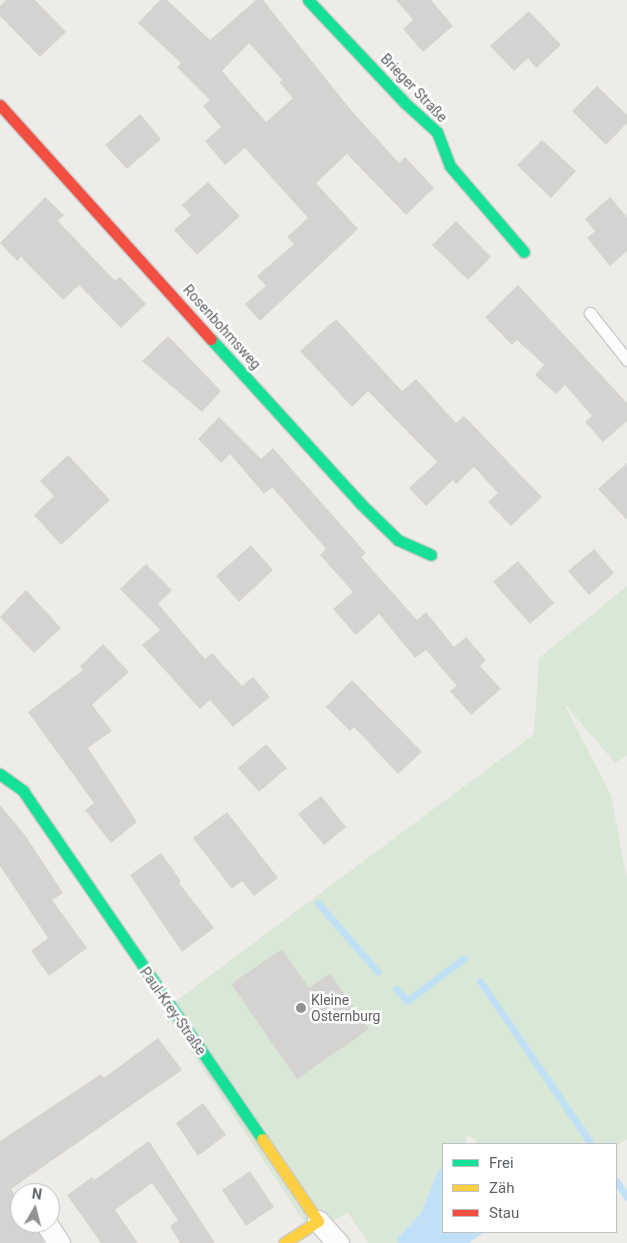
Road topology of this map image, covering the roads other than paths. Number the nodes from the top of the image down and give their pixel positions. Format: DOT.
graph roads {
  1 [pos="308,0"];
  2 [pos="0,105"];
  3 [pos="524,252"];
  4 [pos="590,313"];
  5 [pos="627,360"];
  6 [pos="431,555"];
  7 [pos="0,774"];
  8 [pos="318,1221"];
  9 [pos="284,1243"];
  10 [pos="338,1243"];
  1 -- 3 [label="street, Brieger Straße"];
  2 -- 6 [label="street, Rosenbohmsweg"];
  4 -- 5 [label="lane"];
  7 -- 8 [label="street, Paul-Krey-Straße"];
  8 -- 9 [label="street"];
  8 -- 10 [label="street"];
}
